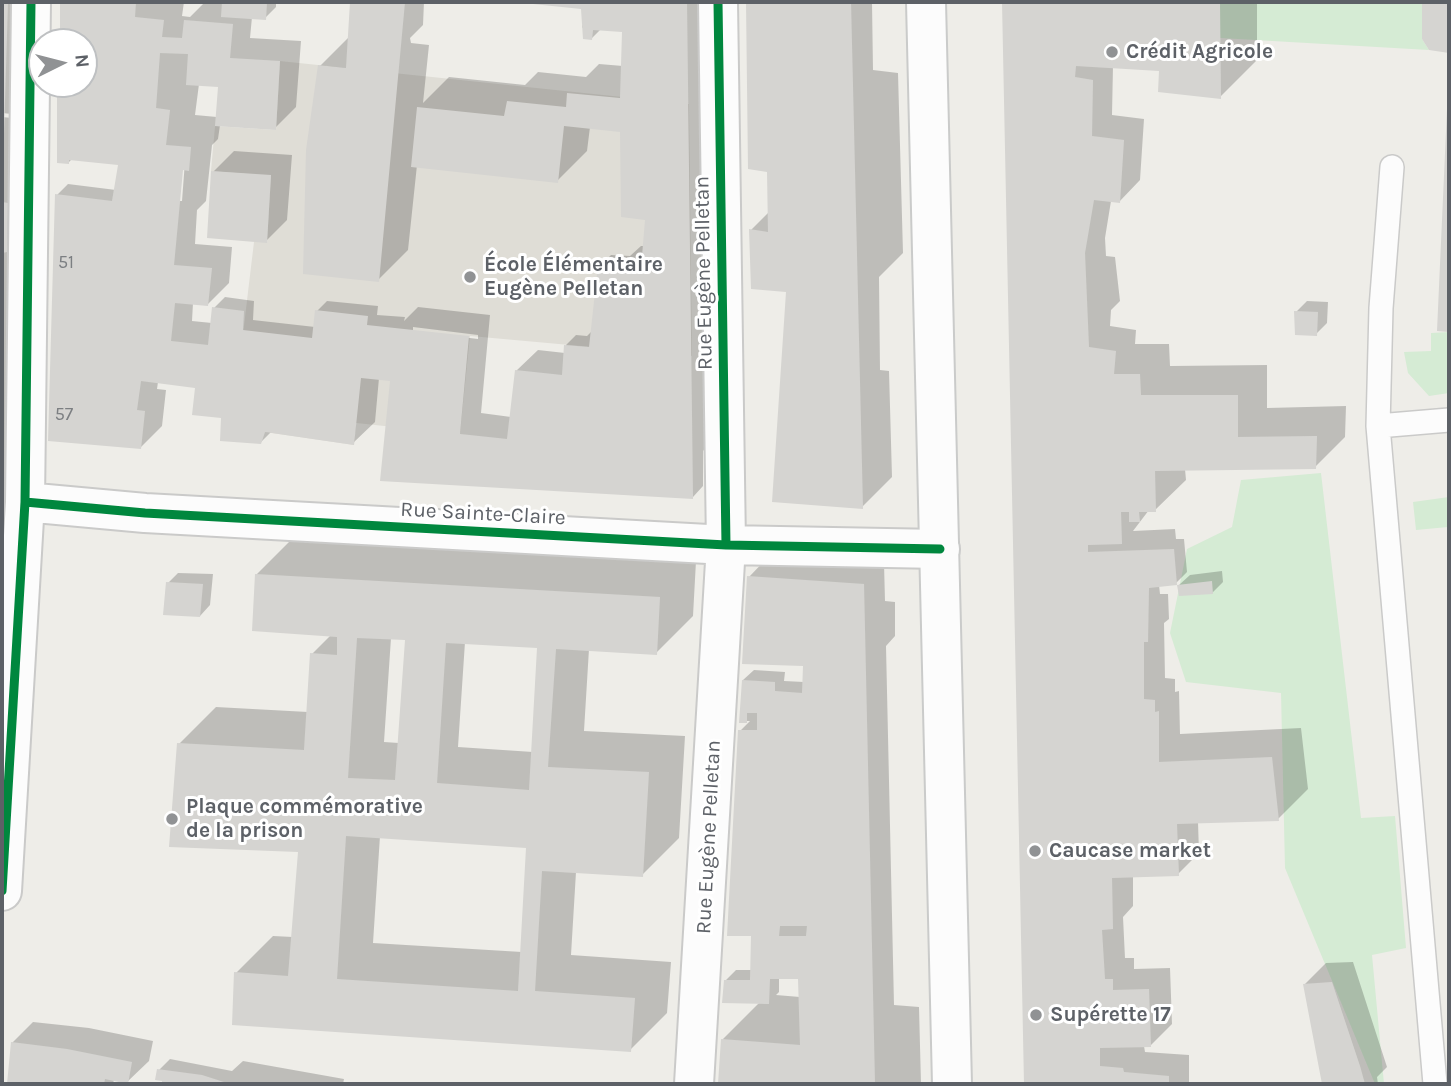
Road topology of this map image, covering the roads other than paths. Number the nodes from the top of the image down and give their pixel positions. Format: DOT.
graph roads {
  1 [pos="31,2"];
  2 [pos="718,2"];
  3 [pos="926,2"];
  4 [pos="1392,167"];
  5 [pos="1449,420"];
  6 [pos="1378,426"];
  7 [pos="25,502"];
  8 [pos="726,545"];
  9 [pos="940,549"];
  10 [pos="2,891"];
  11 [pos="694,1084"];
  12 [pos="952,1084"];
  13 [pos="1436,1084"];
  1 -- 7 [label="street"];
  2 -- 8 [label="street, Rue Eugène Pelletan"];
  3 -- 9 [label="street"];
  4 -- 6 [label="lane"];
  5 -- 6 [label="lane"];
  6 -- 13 [label="lane"];
  7 -- 8 [label="street, Rue Sainte-Claire"];
  7 -- 10 [label="street"];
  8 -- 9 [label="street, Rue Sainte-Claire"];
  8 -- 11 [label="street, Rue Eugène Pelletan"];
  9 -- 12 [label="street"];
}
